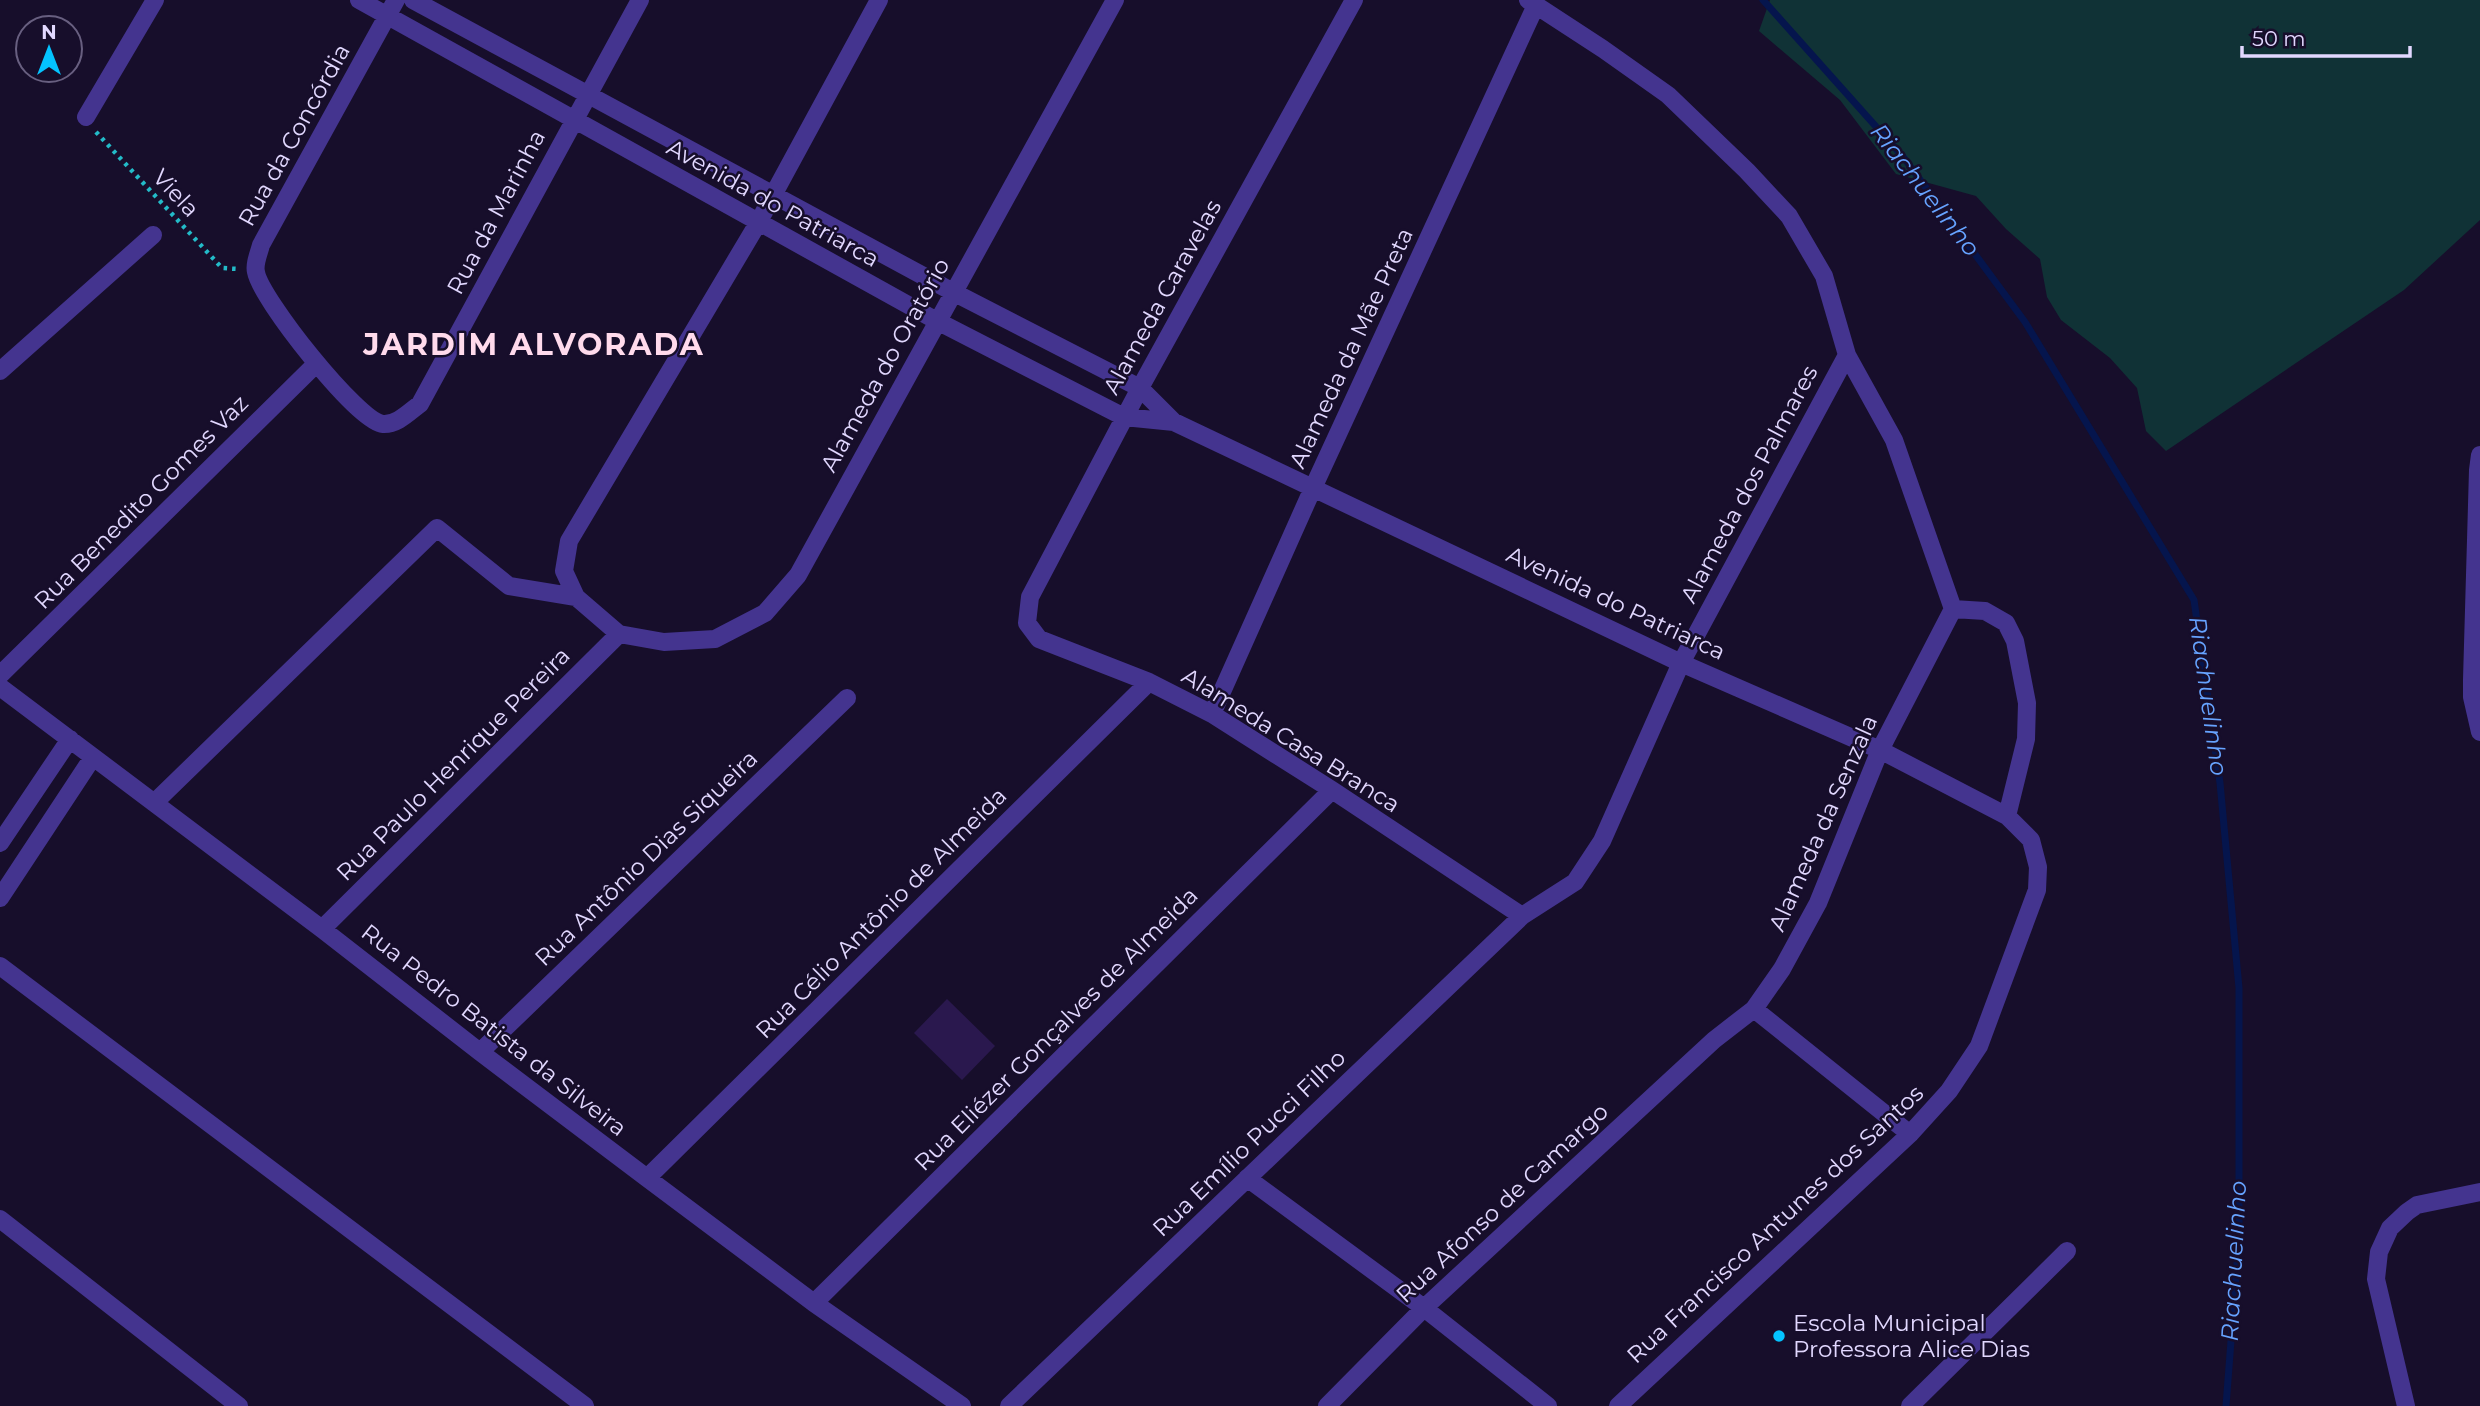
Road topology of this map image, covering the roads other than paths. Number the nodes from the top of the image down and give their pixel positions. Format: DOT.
graph roads {
  1 [pos="155,0"];
  2 [pos="359,0"];
  3 [pos="413,0"];
  4 [pos="640,0"];
  5 [pos="879,0"];
  6 [pos="1115,0"];
  7 [pos="1353,0"];
  8 [pos="1532,2"];
  9 [pos="392,8"];
  10 [pos="587,96"];
  11 [pos="86,117"];
  12 [pos="573,120"];
  13 [pos="773,194"];
  14 [pos="758,223"];
  15 [pos="153,235"];
  16 [pos="953,292"];
  17 [pos="937,321"];
  18 [pos="1847,355"];
  19 [pos="316,364"];
  20 [pos="0,371"];
  21 [pos="1140,388"];
  22 [pos="1124,417"];
  23 [pos="1174,422"];
  24 [pos="2480,455"];
  25 [pos="1313,488"];
  26 [pos="576,597"];
  27 [pos="1953,609"];
  28 [pos="1027,623"];
  29 [pos="619,634"];
  30 [pos="1681,663"];
  31 [pos="0,675"];
  32 [pos="1149,682"];
  33 [pos="0,687"];
  34 [pos="847,698"];
  35 [pos="1212,714"];
  36 [pos="2480,732"];
  37 [pos="70,740"];
  38 [pos="1880,750"];
  39 [pos="93,757"];
  40 [pos="1332,790"];
  41 [pos="154,803"];
  42 [pos="2007,816"];
  43 [pos="2031,839"];
  44 [pos="0,844"];
  45 [pos="0,898"];
  46 [pos="1522,916"];
  47 [pos="322,929"];
  48 [pos="0,966"];
  49 [pos="1754,1009"];
  50 [pos="1714,1040"];
  51 [pos="480,1052"];
  52 [pos="1909,1134"];
  53 [pos="648,1178"];
  54 [pos="1247,1178"];
  55 [pos="2480,1192"];
  56 [pos="0,1219"];
  57 [pos="2067,1251"];
  58 [pos="814,1303"];
  59 [pos="1424,1308"];
  60 [pos="239,1406"];
  61 [pos="584,1406"];
  62 [pos="962,1406"];
  63 [pos="1009,1406"];
  64 [pos="1327,1406"];
  65 [pos="1548,1406"];
  66 [pos="1618,1406"];
  67 [pos="1910,1406"];
  68 [pos="2406,1406"];
  1 -- 11 [label="street"];
  2 -- 9 [label="street, Avenida do Patriarca"];
  3 -- 10 [label="street, Avenida do Patriarca"];
  4 -- 10 [label="street, Rua da Marinha"];
  5 -- 13 [label="street"];
  6 -- 16 [label="street, Alameda do Oratório"];
  7 -- 21 [label="street, Alameda Caravelas"];
  8 -- 18 [label="street"];
  8 -- 25 [label="street, Alameda da Mãe Preta"];
  9 -- 12 [label="street, Avenida do Patriarca"];
  9 -- 19 [label="street, Rua da Concórdia"];
  10 -- 12 [label="street, Rua da Marinha"];
  10 -- 13 [label="street, Avenida do Patriarca"];
  12 -- 14 [label="street, Avenida do Patriarca"];
  12 -- 19 [label="street, Rua da Marinha"];
  13 -- 14 [label="street"];
  13 -- 16 [label="street, Avenida do Patriarca"];
  14 -- 17 [label="street, Avenida do Patriarca"];
  14 -- 26 [label="street"];
  15 -- 20 [label="street"];
  16 -- 17 [label="street, Alameda do Oratório"];
  16 -- 21 [label="street, Avenida do Patriarca"];
  17 -- 22 [label="street, Avenida do Patriarca"];
  17 -- 29 [label="street, Alameda do Oratório"];
  18 -- 27 [label="street"];
  18 -- 30 [label="street, Alameda dos Palmares"];
  19 -- 31 [label="street, Rua Benedito Gomes Vaz"];
  21 -- 22 [label="street, Alameda Caravelas"];
  21 -- 23 [label="street, Avenida do Patriarca"];
  22 -- 23 [label="street, Avenida do Patriarca"];
  22 -- 28 [label="street, Alameda Caravelas"];
  23 -- 25 [label="street, Avenida do Patriarca"];
  24 -- 36 [label="street"];
  25 -- 30 [label="street, Avenida do Patriarca"];
  25 -- 35 [label="street, Alameda da Mãe Preta"];
  26 -- 29 [label="street"];
  26 -- 41 [label="street"];
  27 -- 38 [label="street, Alameda da Senzala"];
  27 -- 42 [label="street"];
  28 -- 32 [label="street, Alameda Casa Branca"];
  29 -- 47 [label="street, Rua Paulo Henrique Pereira"];
  30 -- 38 [label="street, Avenida do Patriarca"];
  30 -- 46 [label="street, Alameda dos Palmares"];
  32 -- 35 [label="street, Alameda Casa Branca"];
  32 -- 53 [label="street, Rua Célio Antônio de Almeida"];
  33 -- 37 [label="street, Rua Pedro Batista da Silveira"];
  34 -- 51 [label="street, Rua Antônio Dias Siqueira"];
  35 -- 40 [label="street, Alameda Casa Branca"];
  37 -- 39 [label="street, Rua Pedro Batista da Silveira"];
  37 -- 44 [label="street"];
  38 -- 42 [label="street, Avenida do Patriarca"];
  38 -- 49 [label="street, Alameda da Senzala"];
  39 -- 41 [label="street, Rua Pedro Batista da Silveira"];
  39 -- 45 [label="street"];
  40 -- 46 [label="street, Alameda Casa Branca"];
  40 -- 58 [label="street, Rua Eliézer Gonçalves de Almeida"];
  41 -- 47 [label="street, Rua Pedro Batista da Silveira"];
  42 -- 43 [label="street, Avenida do Patriarca"];
  43 -- 52 [label="street, Rua Francisco Antunes dos Santos"];
  46 -- 54 [label="street, Rua Emílio Pucci Filho"];
  47 -- 51 [label="street, Rua Pedro Batista da Silveira"];
  48 -- 61 [label="street"];
  49 -- 50 [label="street, Alameda da Senzala"];
  49 -- 52 [label="street"];
  50 -- 59 [label="street, Rua Afonso de Camargo"];
  51 -- 53 [label="street, Rua Pedro Batista da Silveira"];
  52 -- 66 [label="street, Rua Francisco Antunes dos Santos"];
  53 -- 58 [label="street, Rua Pedro Batista da Silveira"];
  54 -- 59 [label="street"];
  54 -- 63 [label="street, Rua Emílio Pucci Filho"];
  55 -- 68 [label="street"];
  56 -- 60 [label="street"];
  57 -- 67 [label="street"];
  58 -- 62 [label="street, Rua Pedro Batista da Silveira"];
  59 -- 64 [label="street, Rua Afonso de Camargo"];
  59 -- 65 [label="street"];
}
